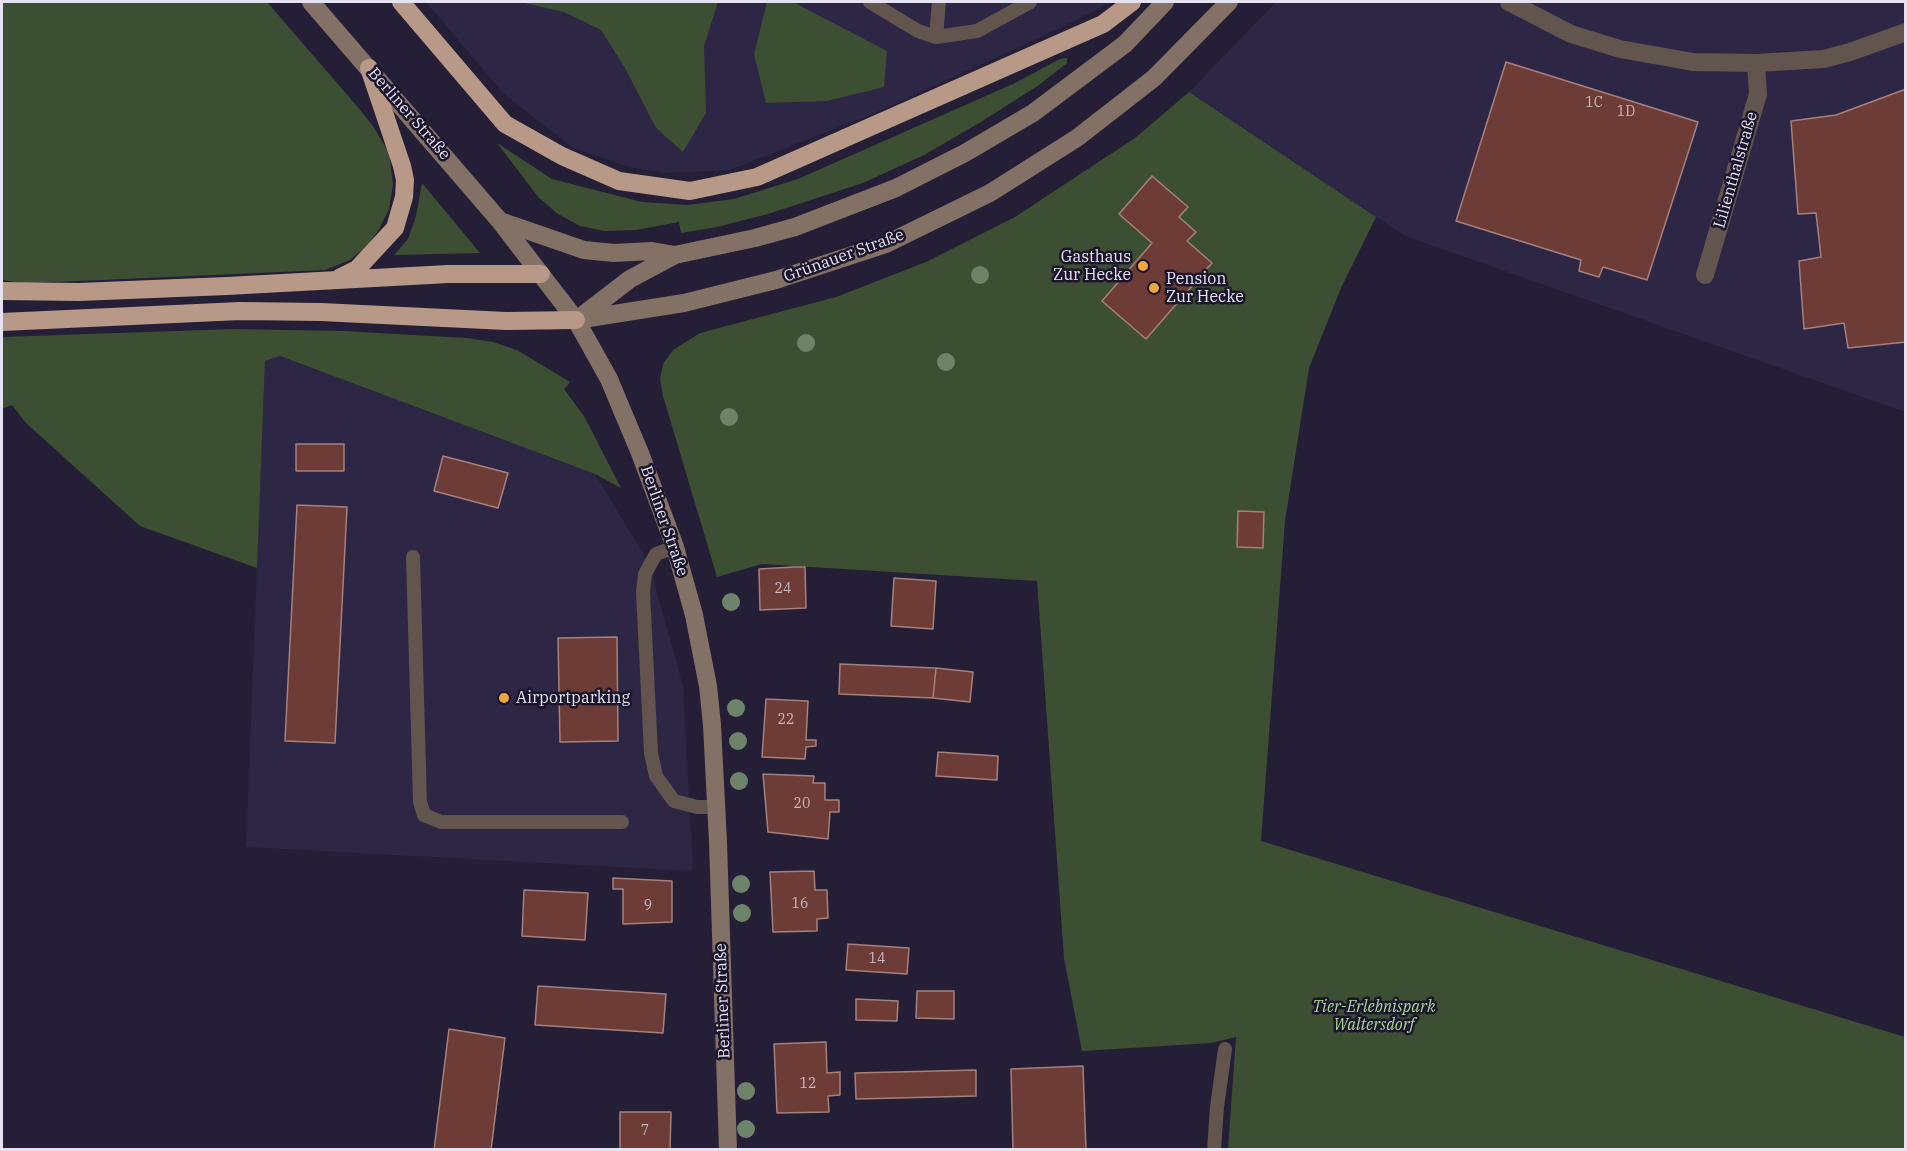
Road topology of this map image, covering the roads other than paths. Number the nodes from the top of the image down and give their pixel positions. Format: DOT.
graph roads {
  1 [pos="311,2"];
  2 [pos="401,2"];
  3 [pos="870,2"];
  4 [pos="939,2"];
  5 [pos="1030,2"];
  6 [pos="1132,2"];
  7 [pos="1165,2"];
  8 [pos="1229,2"];
  9 [pos="1509,2"];
  10 [pos="1905,32"];
  11 [pos="936,37"];
  12 [pos="1756,63"];
  13 [pos="369,68"];
  14 [pos="499,220"];
  15 [pos="675,255"];
  16 [pos="541,274"];
  17 [pos="1705,275"];
  18 [pos="332,281"];
  19 [pos="2,291"];
  20 [pos="576,320"];
  21 [pos="2,322"];
  22 [pos="675,547"];
  23 [pos="413,557"];
  24 [pos="717,807"];
  25 [pos="622,822"];
  26 [pos="1225,1049"];
  27 [pos="728,1149"];
  28 [pos="1214,1149"];
  1 -- 13 [label="main road, Berliner Straße"];
  2 -- 6 [label="highway"];
  3 -- 11 [label="lane"];
  4 -- 11 [label="lane"];
  5 -- 11 [label="lane"];
  7 -- 15 [label="main road"];
  8 -- 20 [label="main road, Grünauer Straße"];
  9 -- 12 [label="street"];
  10 -- 12 [label="street"];
  12 -- 17 [label="street, Lilienthalstraße"];
  13 -- 14 [label="main road, Berliner Straße"];
  13 -- 18 [label="highway"];
  14 -- 15 [label="main road"];
  14 -- 16 [label="main road, Berliner Straße"];
  15 -- 20 [label="main road"];
  16 -- 18 [label="highway"];
  16 -- 20 [label="main road, Berliner Straße"];
  18 -- 19 [label="highway"];
  20 -- 21 [label="highway"];
  20 -- 22 [label="main road, Berliner Straße"];
  22 -- 24 [label="main road, Berliner Straße"];
  22 -- 24 [label="lane"];
  23 -- 25 [label="lane"];
  24 -- 27 [label="main road, Berliner Straße"];
  26 -- 28 [label="lane"];
}
